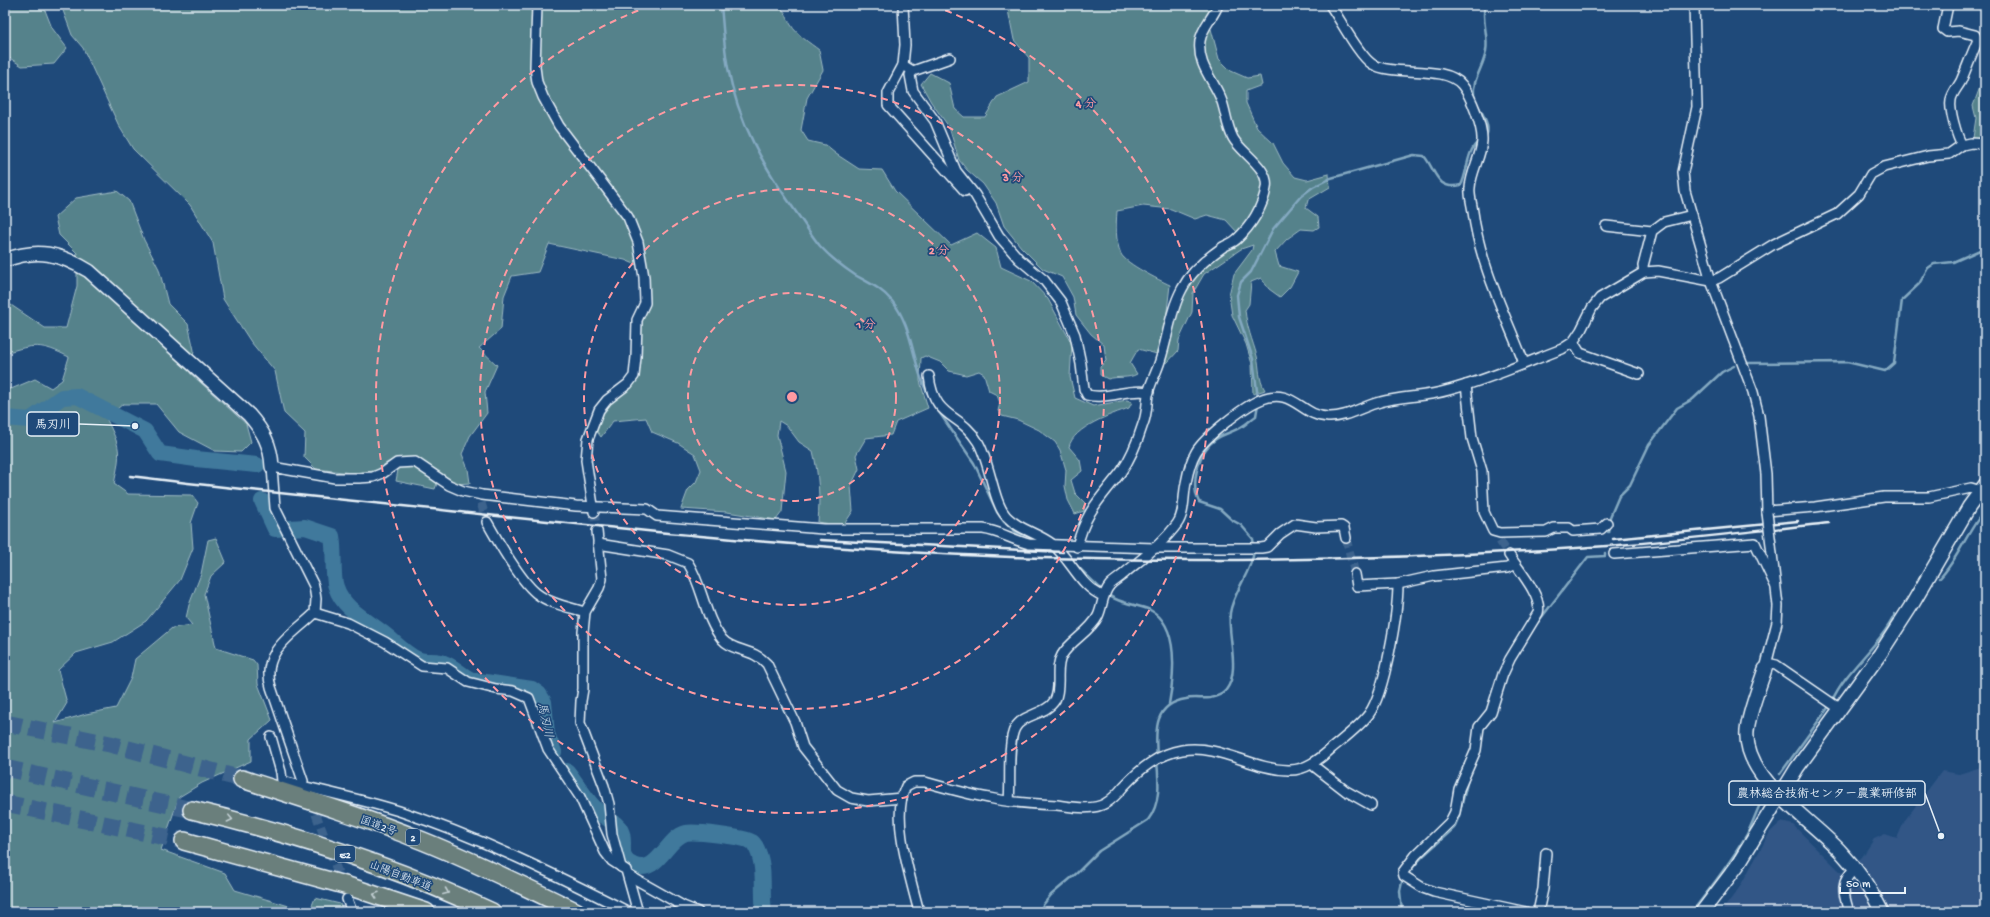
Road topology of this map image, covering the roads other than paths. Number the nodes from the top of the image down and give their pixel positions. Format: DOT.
graph roads {
  1 [pos="537,5"];
  2 [pos="903,5"];
  3 [pos="1218,5"];
  4 [pos="1330,5"];
  5 [pos="1694,5"];
  6 [pos="1948,5"];
  7 [pos="950,58"];
  8 [pos="903,65"];
  9 [pos="913,71"];
  10 [pos="1985,144"];
  11 [pos="1962,145"];
  12 [pos="983,209"];
  13 [pos="1692,215"];
  14 [pos="1606,226"];
  15 [pos="1652,231"];
  16 [pos="5,260"];
  17 [pos="1644,272"];
  18 [pos="1711,281"];
  19 [pos="1573,342"];
  20 [pos="1524,363"];
  21 [pos="1639,374"];
  22 [pos="929,376"];
  23 [pos="1466,384"];
  24 [pos="1148,392"];
  25 [pos="272,467"];
  26 [pos="1983,488"];
  27 [pos="593,509"];
  28 [pos="1767,512"];
  29 [pos="487,522"];
  30 [pos="1607,523"];
  31 [pos="596,531"];
  32 [pos="1346,538"];
  33 [pos="598,544"];
  34 [pos="1053,545"];
  35 [pos="1077,547"];
  36 [pos="1155,548"];
  37 [pos="1614,554"];
  38 [pos="1509,555"];
  39 [pos="1515,564"];
  40 [pos="1356,574"];
  41 [pos="1398,584"];
  42 [pos="1775,585"];
  43 [pos="1103,596"];
  44 [pos="585,612"];
  45 [pos="315,613"];
  46 [pos="1766,666"];
  47 [pos="1840,709"];
  48 [pos="271,737"];
  49 [pos="1313,764"];
  50 [pos="242,779"];
  51 [pos="303,781"];
  52 [pos="1780,794"];
  53 [pos="902,798"];
  54 [pos="1009,801"];
  55 [pos="1371,805"];
  56 [pos="192,810"];
  57 [pos="184,841"];
  58 [pos="1546,852"];
  59 [pos="621,866"];
  60 [pos="1856,868"];
  61 [pos="628,875"];
  62 [pos="348,899"];
  63 [pos="352,912"];
  64 [pos="426,912"];
  65 [pos="492,912"];
  66 [pos="577,912"];
  67 [pos="629,912"];
  68 [pos="636,912"];
  69 [pos="698,912"];
  70 [pos="919,912"];
  71 [pos="1526,912"];
  72 [pos="1538,912"];
  73 [pos="1702,912"];
  74 [pos="1849,912"];
  75 [pos="1882,912"];
  1 -- 27 [label="street"];
  2 -- 8 [label="street"];
  3 -- 24 [label="street"];
  4 -- 20 [label="street"];
  5 -- 13 [label="street"];
  6 -- 11 [label="street"];
  7 -- 9 [label="street"];
  8 -- 9 [label="street"];
  8 -- 12 [label="street"];
  9 -- 12 [label="street"];
  10 -- 11 [label="street"];
  11 -- 18 [label="street"];
  12 -- 24 [label="street"];
  13 -- 15 [label="street"];
  13 -- 18 [label="street"];
  14 -- 15 [label="street"];
  15 -- 17 [label="street"];
  16 -- 25 [label="street"];
  17 -- 18 [label="street"];
  17 -- 19 [label="street"];
  18 -- 28 [label="street"];
  19 -- 20 [label="street"];
  19 -- 21 [label="street"];
  20 -- 23 [label="street"];
  22 -- 34 [label="street"];
  23 -- 30 [label="street"];
  23 -- 36 [label="street"];
  24 -- 35 [label="street"];
  25 -- 27 [label="street"];
  25 -- 45 [label="street"];
  26 -- 28 [label="street"];
  26 -- 47 [label="street"];
  27 -- 34 [label="street"];
  28 -- 42 [label="street, bridge"];
  29 -- 44 [label="street"];
  31 -- 33 [label="street"];
  32 -- 36 [label="street"];
  33 -- 44 [label="street"];
  33 -- 53 [label="street"];
  34 -- 35 [label="street"];
  34 -- 43 [label="street"];
  35 -- 36 [label="street"];
  36 -- 43 [label="street"];
  37 -- 42 [label="street"];
  38 -- 39 [label="street"];
  39 -- 41 [label="street"];
  39 -- 71 [label="street"];
  40 -- 41 [label="street"];
  41 -- 49 [label="street"];
  42 -- 46 [label="street"];
  43 -- 54 [label="street"];
  44 -- 59 [label="street"];
  45 -- 51 [label="street"];
  45 -- 59 [label="street"];
  46 -- 47 [label="street"];
  46 -- 52 [label="street"];
  47 -- 52 [label="street"];
  48 -- 67 [label="street"];
  49 -- 54 [label="street"];
  49 -- 55 [label="street"];
  50 -- 66 [label="highway, 国道2号 / 2"];
  52 -- 60 [label="street"];
  52 -- 73 [label="street"];
  53 -- 54 [label="street"];
  53 -- 70 [label="street"];
  56 -- 65 [label="highway, 山陽自動車道 / E2, one-way"];
  64 -- 57 [label="highway, one-way"];
  58 -- 72 [label="street"];
  59 -- 61 [label="street"];
  60 -- 74 [label="street"];
  60 -- 75 [label="street"];
  61 -- 68 [label="street"];
  61 -- 69 [label="street"];
  62 -- 63 [label="street"];
}
